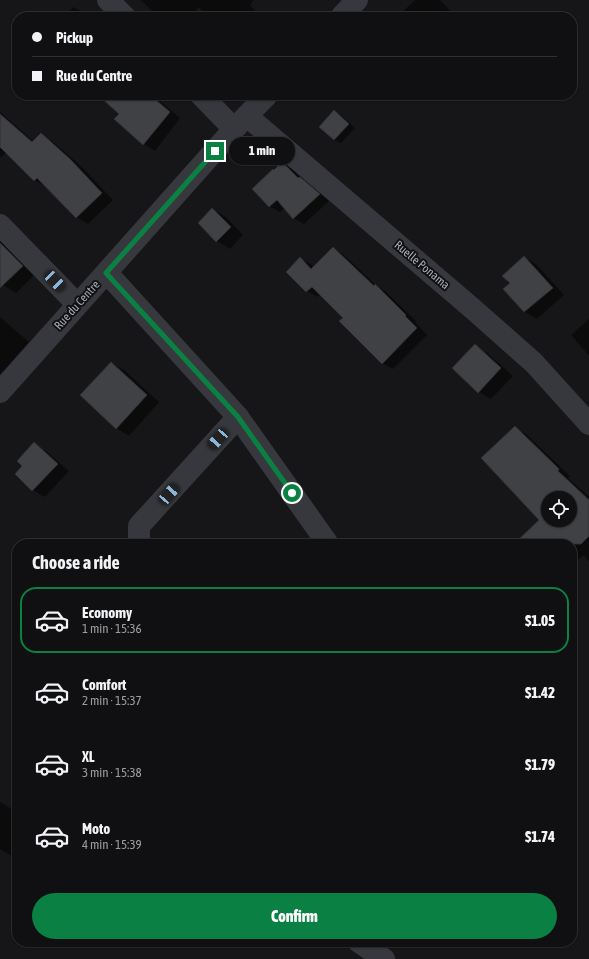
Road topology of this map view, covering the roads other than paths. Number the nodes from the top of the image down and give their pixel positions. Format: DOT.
graph roads {
  1 [pos="108,0"];
  2 [pos="357,0"];
  3 [pos="120,12"];
  4 [pos="346,12"];
  5 [pos="208,100"];
  6 [pos="262,100"];
  7 [pos="240,122"];
  8 [pos="0,225"];
  9 [pos="106,273"];
  10 [pos="77,304"];
  11 [pos="0,392"];
  12 [pos="238,417"];
  13 [pos="589,424"];
  14 [pos="139,539"];
  15 [pos="324,539"];
  16 [pos="366,947"];
  17 [pos="384,959"];
  1 -- 3 [label="street"];
  2 -- 4 [label="street"];
  5 -- 7 [label="street, Ruelle Ponama"];
  6 -- 7 [label="street, Rue du Centre"];
  7 -- 9 [label="street, Rue du Centre"];
  7 -- 13 [label="street, Ruelle Ponama"];
  8 -- 10 [label="street"];
  9 -- 10 [label="street, Rue du Centre"];
  9 -- 12 [label="street"];
  10 -- 11 [label="street, Rue du Centre"];
  12 -- 14 [label="street"];
  12 -- 15 [label="street"];
  16 -- 17 [label="street"];
}
